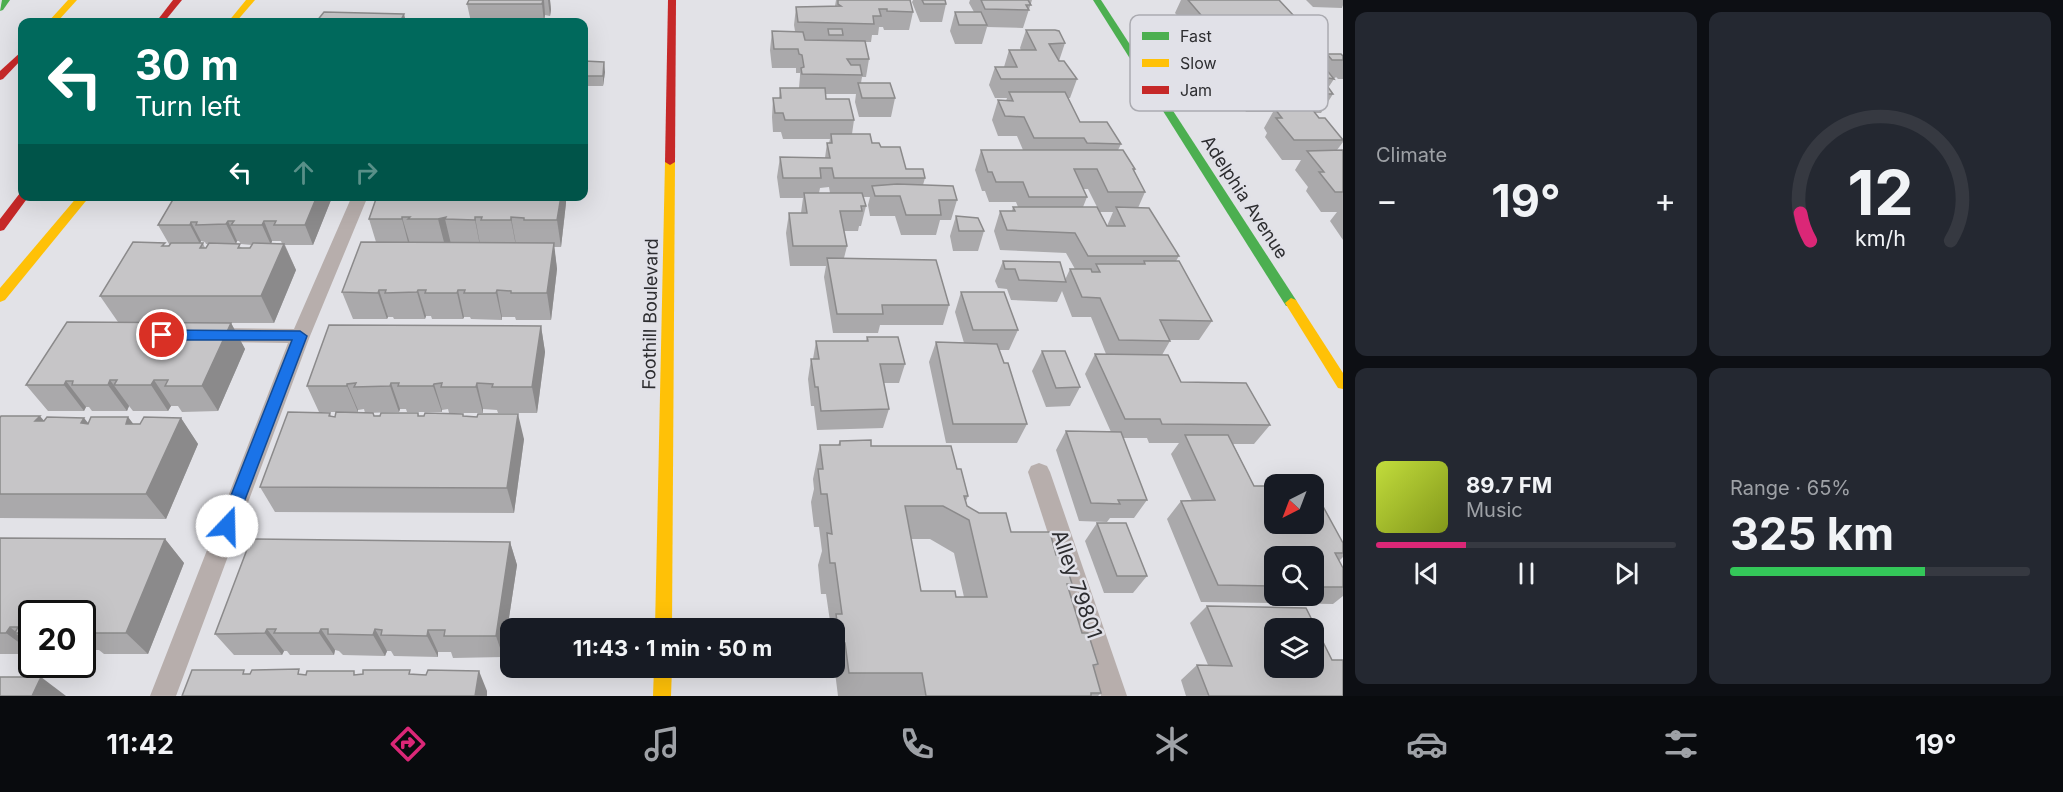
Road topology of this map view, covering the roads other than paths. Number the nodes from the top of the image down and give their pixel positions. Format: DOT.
graph roads {
  1 [pos="6,0"];
  2 [pos="73,0"];
  3 [pos="178,0"];
  4 [pos="251,0"];
  5 [pos="672,0"];
  6 [pos="1097,0"];
  7 [pos="0,8"];
  8 [pos="56,18"];
  9 [pos="163,18"];
  10 [pos="235,18"];
  11 [pos="1130,52"];
  12 [pos="18,58"];
  13 [pos="0,77"];
  14 [pos="1168,111"];
  15 [pos="20,201"];
  16 [pos="81,201"];
  17 [pos="358,201"];
  18 [pos="0,227"];
  19 [pos="0,297"];
  20 [pos="196,335"];
  21 [pos="300,336"];
  22 [pos="1343,384"];
  23 [pos="1039,472"];
  24 [pos="663,618"];
  25 [pos="663,678"];
  26 [pos="163,696"];
  27 [pos="662,696"];
  28 [pos="1114,696"];
  1 -- 7 [label="main road"];
  2 -- 8 [label="main road"];
  3 -- 9 [label="main road"];
  4 -- 10 [label="main road"];
  5 -- 24 [label="main road, Foothill Boulevard"];
  6 -- 11 [label="main road, Adelphia Avenue"];
  12 -- 13 [label="main road"];
  14 -- 22 [label="main road, Adelphia Avenue"];
  15 -- 18 [label="main road"];
  16 -- 19 [label="main road"];
  17 -- 21 [label="lane"];
  20 -- 21 [label="lane"];
  21 -- 26 [label="lane"];
  23 -- 28 [label="lane, Alley 79801"];
  25 -- 27 [label="main road"];
}
